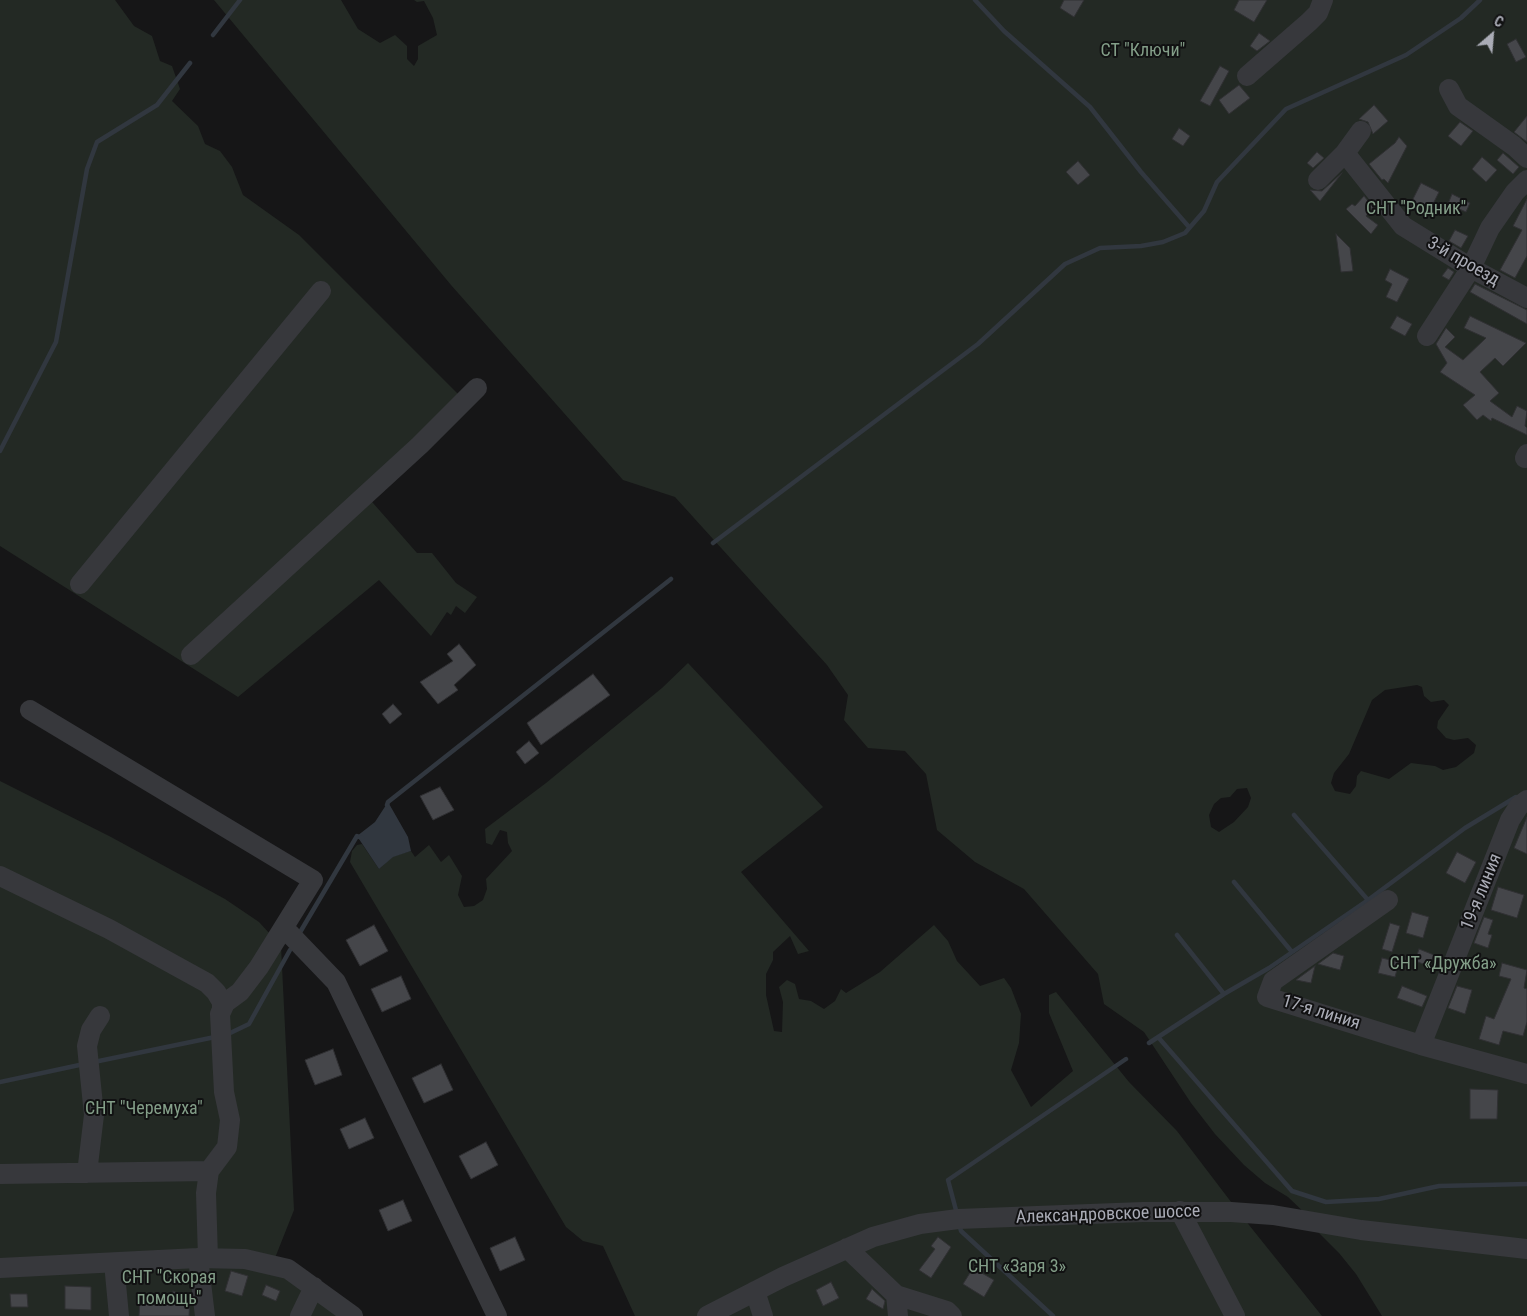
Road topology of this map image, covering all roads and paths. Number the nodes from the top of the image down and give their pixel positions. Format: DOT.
graph roads {
  1 [pos="1323,0"];
  2 [pos="1247,76"];
  3 [pos="1449,89"];
  4 [pos="1361,131"];
  5 [pos="1345,153"];
  6 [pos="1527,158"];
  7 [pos="1318,180"];
  8 [pos="1527,180"];
  9 [pos="1471,268"];
  10 [pos="321,291"];
  11 [pos="1527,298"];
  12 [pos="1427,336"];
  13 [pos="478,388"];
  14 [pos="80,584"];
  15 [pos="191,655"];
  16 [pos="30,710"];
  17 [pos="1527,800"];
  18 [pos="0,876"];
  19 [pos="1388,900"];
  20 [pos="288,932"];
  21 [pos="222,1009"];
  22 [pos="100,1016"];
  23 [pos="1421,1044"];
  24 [pos="1527,1074"];
  25 [pos="209,1170"];
  26 [pos="87,1173"];
  27 [pos="0,1174"];
  28 [pos="1180,1211"];
  29 [pos="847,1248"];
  30 [pos="1527,1249"];
  31 [pos="203,1258"];
  32 [pos="114,1263"];
  33 [pos="0,1268"];
  34 [pos="314,1287"];
  35 [pos="755,1291"];
  36 [pos="896,1295"];
  37 [pos="119,1316"];
  38 [pos="205,1316"];
  39 [pos="300,1316"];
  40 [pos="353,1316"];
  41 [pos="497,1316"];
  42 [pos="707,1316"];
  43 [pos="763,1316"];
  44 [pos="898,1316"];
  45 [pos="952,1316"];
  46 [pos="1235,1316"];
  1 -- 2 [label="street"];
  3 -- 6 [label="street"];
  4 -- 5 [label="street"];
  5 -- 7 [label="street"];
  5 -- 9 [label="street, 3-й проезд"];
  8 -- 9 [label="street"];
  9 -- 11 [label="street, 3-й проезд"];
  9 -- 12 [label="street"];
  10 -- 14 [label="street"];
  13 -- 15 [label="street"];
  16 -- 21 [label="street"];
  17 -- 23 [label="street, 19-я линия"];
  18 -- 21 [label="street"];
  19 -- 23 [label="street, 17-я линия"];
  20 -- 41 [label="street"];
  21 -- 25 [label="street"];
  22 -- 26 [label="street"];
  23 -- 24 [label="street, 17-я линия"];
  25 -- 26 [label="street"];
  25 -- 31 [label="street"];
  26 -- 27 [label="street"];
  28 -- 29 [label="street, Александровское шоссе"];
  28 -- 30 [label="street, Александровское шоссе"];
  28 -- 46 [label="street"];
  29 -- 35 [label="street, Александровское шоссе"];
  29 -- 36 [label="street"];
  31 -- 32 [label="street"];
  31 -- 34 [label="street"];
  31 -- 38 [label="street"];
  32 -- 33 [label="street"];
  32 -- 37 [label="street"];
  34 -- 39 [label="street"];
  34 -- 40 [label="street"];
  35 -- 42 [label="street, Александровское шоссе"];
  35 -- 43 [label="street"];
  36 -- 44 [label="street"];
  36 -- 45 [label="street"];
}
